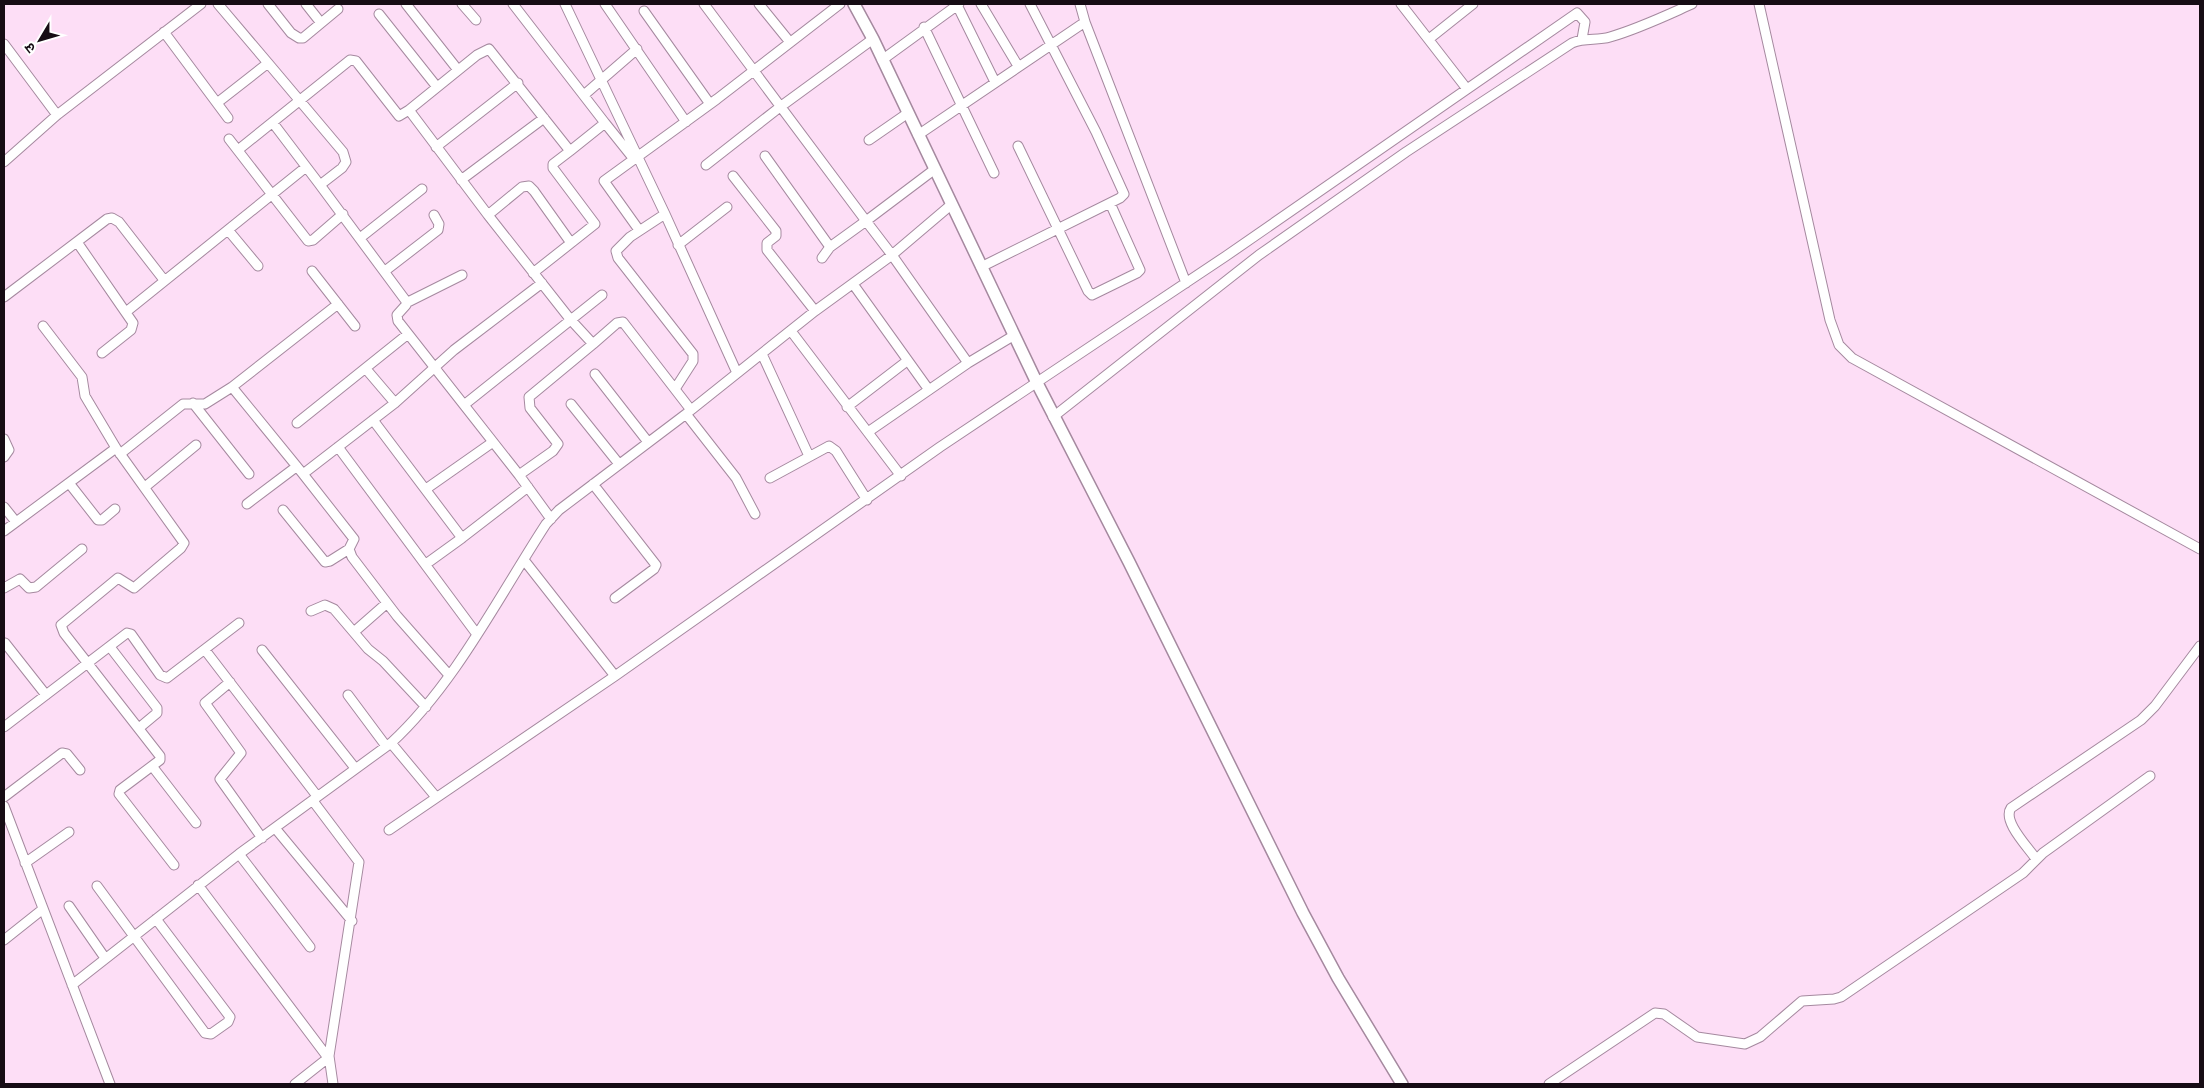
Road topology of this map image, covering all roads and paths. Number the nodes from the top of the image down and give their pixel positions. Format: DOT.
graph roads {
  1 [pos="201,4"];
  2 [pos="218,4"];
  3 [pos="268,4"];
  4 [pos="306,4"];
  5 [pos="406,4"];
  6 [pos="462,4"];
  7 [pos="513,4"];
  8 [pos="565,4"];
  9 [pos="606,4"];
  10 [pos="704,4"];
  11 [pos="759,4"];
  12 [pos="840,4"];
  13 [pos="854,4"];
  14 [pos="958,4"];
  15 [pos="981,4"];
  16 [pos="1030,4"];
  17 [pos="1080,4"];
  18 [pos="1401,4"];
  19 [pos="1473,4"];
  20 [pos="1692,4"];
  21 [pos="1759,4"];
  22 [pos="338,10"];
  23 [pos="644,11"];
  24 [pos="379,14"];
  25 [pos="476,20"];
  26 [pos="1086,22"];
  27 [pos="321,23"];
  28 [pos="924,27"];
  29 [pos="164,32"];
  30 [pos="873,39"];
  31 [pos="1429,39"];
  32 [pos="1582,39"];
  33 [pos="789,42"];
  34 [pos="4,44"];
  35 [pos="1051,44"];
  36 [pos="637,49"];
  37 [pos="882,60"];
  38 [pos="268,63"];
  39 [pos="1018,66"];
  40 [pos="754,69"];
  41 [pos="458,70"];
  42 [pos="602,80"];
  43 [pos="995,82"];
  44 [pos="518,83"];
  45 [pos="437,87"];
  46 [pos="1467,89"];
  47 [pos="584,95"];
  48 [pos="301,101"];
  49 [pos="218,103"];
  50 [pos="710,104"];
  51 [pos="961,106"];
  52 [pos="780,107"];
  53 [pos="409,110"];
  54 [pos="908,113"];
  55 [pos="57,115"];
  56 [pos="228,118"];
  57 [pos="544,118"];
  58 [pos="686,122"];
  59 [pos="273,123"];
  60 [pos="605,123"];
  61 [pos="918,135"];
  62 [pos="228,139"];
  63 [pos="869,140"];
  64 [pos="1018,146"];
  65 [pos="436,147"];
  66 [pos="238,150"];
  67 [pos="570,150"];
  68 [pos="765,156"];
  69 [pos="635,157"];
  70 [pos="4,162"];
  71 [pos="706,165"];
  72 [pos="306,167"];
  73 [pos="935,169"];
  74 [pos="994,174"];
  75 [pos="733,176"];
  76 [pos="461,180"];
  77 [pos="320,185"];
  78 [pos="422,189"];
  79 [pos="273,194"];
  80 [pos="1110,203"];
  81 [pos="952,204"];
  82 [pos="727,207"];
  83 [pos="343,214"];
  84 [pos="664,214"];
  85 [pos="434,215"];
  86 [pos="488,215"];
  87 [pos="866,222"];
  88 [pos="1059,229"];
  89 [pos="228,230"];
  90 [pos="639,230"];
  91 [pos="360,238"];
  92 [pos="77,242"];
  93 [pos="571,243"];
  94 [pos="678,245"];
  95 [pos="830,247"];
  96 [pos="892,255"];
  97 [pos="822,258"];
  98 [pos="258,266"];
  99 [pos="981,267"];
  100 [pos="312,270"];
  101 [pos="385,270"];
  102 [pos="533,273"];
  103 [pos="462,275"];
  104 [pos="164,280"];
  105 [pos="542,283"];
  106 [pos="1186,283"];
  107 [pos="853,284"];
  108 [pos="602,295"];
  109 [pos="4,296"];
  110 [pos="338,304"];
  111 [pos="406,304"];
  112 [pos="815,311"];
  113 [pos="126,312"];
  114 [pos="570,319"];
  115 [pos="44,326"];
  116 [pos="355,326"];
  117 [pos="791,331"];
  118 [pos="408,334"];
  119 [pos="1013,336"];
  120 [pos="593,344"];
  121 [pos="102,353"];
  122 [pos="762,354"];
  123 [pos="908,361"];
  124 [pos="968,363"];
  125 [pos="366,368"];
  126 [pos="436,368"];
  127 [pos="736,373"];
  128 [pos="595,374"];
  129 [pos="1036,383"];
  130 [pos="232,387"];
  131 [pos="675,389"];
  132 [pos="930,390"];
  133 [pos="193,403"];
  134 [pos="395,403"];
  135 [pos="464,404"];
  136 [pos="572,404"];
  137 [pos="847,407"];
  138 [pos="689,412"];
  139 [pos="1053,417"];
  140 [pos="373,420"];
  141 [pos="297,423"];
  142 [pos="868,432"];
  143 [pos="4,439"];
  144 [pos="493,442"];
  145 [pos="648,442"];
  146 [pos="196,445"];
  147 [pos="338,447"];
  148 [pos="118,451"];
  149 [pos="809,456"];
  150 [pos="4,457"];
  151 [pos="619,464"];
  152 [pos="296,467"];
  153 [pos="249,474"];
  154 [pos="303,474"];
  155 [pos="519,475"];
  156 [pos="901,476"];
  157 [pos="770,478"];
  158 [pos="69,483"];
  159 [pos="593,484"];
  160 [pos="145,487"];
  161 [pos="528,487"];
  162 [pos="426,489"];
  163 [pos="867,500"];
  164 [pos="247,504"];
  165 [pos="4,507"];
  166 [pos="115,509"];
  167 [pos="283,510"];
  168 [pos="755,514"];
  169 [pos="551,519"];
  170 [pos="16,522"];
  171 [pos="4,531"];
  172 [pos="462,538"];
  173 [pos="82,549"];
  174 [pos="349,549"];
  175 [pos="2200,549"];
  176 [pos="524,560"];
  177 [pos="426,564"];
  178 [pos="4,588"];
  179 [pos="615,598"];
  180 [pos="388,603"];
  181 [pos="311,611"];
  182 [pos="239,623"];
  183 [pos="354,632"];
  184 [pos="476,633"];
  185 [pos="5,643"];
  186 [pos="110,646"];
  187 [pos="2200,646"];
  188 [pos="205,650"];
  189 [pos="262,650"];
  190 [pos="88,663"];
  191 [pos="449,675"];
  192 [pos="615,676"];
  193 [pos="230,682"];
  194 [pos="46,695"];
  195 [pos="348,695"];
  196 [pos="426,707"];
  197 [pos="4,727"];
  198 [pos="138,728"];
  199 [pos="389,744"];
  200 [pos="152,766"];
  201 [pos="355,768"];
  202 [pos="80,770"];
  203 [pos="2150,776"];
  204 [pos="4,797"];
  205 [pos="436,797"];
  206 [pos="315,798"];
  207 [pos="4,806"];
  208 [pos="196,823"];
  209 [pos="275,828"];
  210 [pos="388,830"];
  211 [pos="69,832"];
  212 [pos="262,838"];
  213 [pos="239,854"];
  214 [pos="2036,859"];
  215 [pos="25,863"];
  216 [pos="174,865"];
  217 [pos="198,885"];
  218 [pos="98,886"];
  219 [pos="69,906"];
  220 [pos="43,909"];
  221 [pos="156,919"];
  222 [pos="352,921"];
  223 [pos="134,935"];
  224 [pos="4,940"];
  225 [pos="310,947"];
  226 [pos="106,958"];
  227 [pos="72,986"];
  228 [pos="329,1058"];
  229 [pos="110,1084"];
  230 [pos="295,1084"];
  231 [pos="333,1084"];
  232 [pos="1402,1084"];
  233 [pos="1549,1084"];
  1 -- 29 [label="street"];
  2 -- 38 [label="street"];
  3 -- 27 [label="street"];
  4 -- 27 [label="street"];
  5 -- 41 [label="street"];
  6 -- 25 [label="street"];
  7 -- 47 [label="street"];
  8 -- 42 [label="street"];
  9 -- 36 [label="street"];
  10 -- 40 [label="street"];
  11 -- 33 [label="street"];
  12 -- 33 [label="street"];
  13 -- 30 [label="street"];
  14 -- 28 [label="street"];
  14 -- 43 [label="street"];
  15 -- 39 [label="street"];
  16 -- 35 [label="street"];
  17 -- 26 [label="street"];
  18 -- 31 [label="street"];
  19 -- 31 [label="street"];
  20 -- 32 [label="street"];
  21 -- 175 [label="street"];
  22 -- 27 [label="street"];
  23 -- 50 [label="street"];
  24 -- 45 [label="street"];
  26 -- 35 [label="street"];
  26 -- 106 [label="street"];
  28 -- 37 [label="street"];
  28 -- 51 [label="street"];
  29 -- 49 [label="street"];
  29 -- 55 [label="street"];
  30 -- 37 [label="street"];
  30 -- 52 [label="street"];
  31 -- 46 [label="street"];
  32 -- 46 [label="street"];
  32 -- 139 [label="street"];
  33 -- 40 [label="street"];
  34 -- 55 [label="street"];
  35 -- 39 [label="street"];
  35 -- 80 [label="street"];
  36 -- 42 [label="street"];
  36 -- 58 [label="street"];
  37 -- 54 [label="street"];
  38 -- 48 [label="street"];
  38 -- 49 [label="street"];
  39 -- 43 [label="street"];
  40 -- 50 [label="street"];
  40 -- 52 [label="street"];
  41 -- 44 [label="street"];
  41 -- 45 [label="street"];
  42 -- 47 [label="street"];
  42 -- 69 [label="street"];
  43 -- 51 [label="street"];
  44 -- 57 [label="street"];
  44 -- 65 [label="street"];
  45 -- 53 [label="street"];
  46 -- 106 [label="street"];
  47 -- 60 [label="street"];
  48 -- 53 [label="street"];
  48 -- 59 [label="street"];
  48 -- 77 [label="street"];
  49 -- 56 [label="street"];
  50 -- 58 [label="street"];
  51 -- 61 [label="street"];
  51 -- 74 [label="street"];
  52 -- 71 [label="street"];
  52 -- 87 [label="street"];
  53 -- 65 [label="street"];
  54 -- 61 [label="street"];
  54 -- 63 [label="street"];
  55 -- 70 [label="street"];
  57 -- 67 [label="street"];
  57 -- 76 [label="street"];
  58 -- 69 [label="street"];
  59 -- 66 [label="street"];
  59 -- 72 [label="street"];
  60 -- 67 [label="street"];
  60 -- 69 [label="street"];
  61 -- 73 [label="street"];
  62 -- 66 [label="street"];
  64 -- 88 [label="street"];
  65 -- 76 [label="street"];
  66 -- 79 [label="street"];
  67 -- 93 [label="street"];
  68 -- 95 [label="street"];
  69 -- 84 [label="street"];
  69 -- 90 [label="street"];
  72 -- 77 [label="street"];
  72 -- 79 [label="street"];
  73 -- 81 [label="street"];
  73 -- 87 [label="street"];
  75 -- 112 [label="street"];
  76 -- 86 [label="street"];
  77 -- 83 [label="street"];
  78 -- 91 [label="street"];
  79 -- 83 [label="street"];
  79 -- 89 [label="street"];
  80 -- 88 [label="street"];
  80 -- 88 [label="street"];
  81 -- 96 [label="street"];
  81 -- 99 [label="street"];
  82 -- 94 [label="street"];
  83 -- 91 [label="street"];
  84 -- 90 [label="street"];
  84 -- 94 [label="street"];
  85 -- 101 [label="street"];
  86 -- 93 [label="street"];
  86 -- 102 [label="street"];
  87 -- 95 [label="street"];
  87 -- 96 [label="street"];
  88 -- 99 [label="street"];
  89 -- 98 [label="street"];
  89 -- 104 [label="street"];
  90 -- 131 [label="street"];
  91 -- 101 [label="street"];
  92 -- 104 [label="street"];
  92 -- 109 [label="street"];
  92 -- 113 [label="street"];
  93 -- 102 [label="street"];
  94 -- 127 [label="street"];
  95 -- 97 [label="street"];
  96 -- 107 [label="street"];
  96 -- 124 [label="street"];
  99 -- 119 [label="street"];
  100 -- 110 [label="street"];
  101 -- 111 [label="street"];
  102 -- 105 [label="street"];
  103 -- 111 [label="street"];
  104 -- 113 [label="street"];
  105 -- 114 [label="street"];
  105 -- 126 [label="street"];
  106 -- 129 [label="street"];
  107 -- 112 [label="street"];
  107 -- 123 [label="street"];
  108 -- 114 [label="street"];
  110 -- 116 [label="street"];
  110 -- 130 [label="street"];
  111 -- 118 [label="street"];
  112 -- 117 [label="street"];
  113 -- 121 [label="street"];
  114 -- 120 [label="street"];
  114 -- 135 [label="street"];
  115 -- 148 [label="street"];
  117 -- 122 [label="street"];
  117 -- 137 [label="street"];
  118 -- 125 [label="street"];
  118 -- 126 [label="street"];
  119 -- 124 [label="street"];
  119 -- 129 [label="street"];
  120 -- 131 [label="street"];
  120 -- 155 [label="street"];
  122 -- 127 [label="street"];
  122 -- 149 [label="street"];
  123 -- 132 [label="street"];
  123 -- 137 [label="street"];
  124 -- 132 [label="street"];
  125 -- 134 [label="street"];
  125 -- 141 [label="street"];
  126 -- 134 [label="street"];
  126 -- 135 [label="street"];
  127 -- 138 [label="street"];
  128 -- 145 [label="street"];
  129 -- 139 [label="street"];
  129 -- 156 [label="street"];
  130 -- 133 [label="street"];
  130 -- 152 [label="street"];
  131 -- 138 [label="street"];
  132 -- 142 [label="street"];
  133 -- 148 [label="street"];
  133 -- 153 [label="street"];
  134 -- 140 [label="street"];
  135 -- 144 [label="street"];
  136 -- 151 [label="street"];
  137 -- 142 [label="street"];
  138 -- 145 [label="street"];
  138 -- 168 [label="street"];
  139 -- 232 [label="street"];
  140 -- 147 [label="street"];
  140 -- 162 [label="street"];
  142 -- 156 [label="street"];
  143 -- 150 [label="street"];
  144 -- 155 [label="street"];
  144 -- 162 [label="street"];
  145 -- 151 [label="street"];
  146 -- 160 [label="street"];
  147 -- 154 [label="street"];
  147 -- 177 [label="street"];
  148 -- 158 [label="street"];
  148 -- 160 [label="street"];
  149 -- 157 [label="street"];
  149 -- 163 [label="street"];
  151 -- 159 [label="street"];
  152 -- 154 [label="street"];
  152 -- 164 [label="street"];
  154 -- 174 [label="street"];
  155 -- 161 [label="street"];
  156 -- 163 [label="street"];
  158 -- 166 [label="street"];
  158 -- 170 [label="street"];
  159 -- 169 [label="street"];
  159 -- 179 [label="street"];
  160 -- 190 [label="street"];
  161 -- 169 [label="street"];
  161 -- 172 [label="street"];
  162 -- 172 [label="street"];
  163 -- 192 [label="street"];
  165 -- 170 [label="street"];
  167 -- 174 [label="street"];
  169 -- 176 [label="street"];
  170 -- 171 [label="street"];
  172 -- 177 [label="street"];
  173 -- 178 [label="street"];
  174 -- 180 [label="street"];
  176 -- 184 [label="street"];
  176 -- 192 [label="street"];
  177 -- 184 [label="street"];
  180 -- 183 [label="street"];
  180 -- 191 [label="street"];
  181 -- 183 [label="street"];
  182 -- 188 [label="street"];
  183 -- 196 [label="street"];
  184 -- 191 [label="street"];
  185 -- 194 [label="street"];
  186 -- 188 [label="street"];
  186 -- 190 [label="street"];
  186 -- 198 [label="street"];
  187 -- 214 [label="street"];
  188 -- 193 [label="street"];
  189 -- 201 [label="street"];
  190 -- 194 [label="street"];
  190 -- 198 [label="street"];
  191 -- 196 [label="street"];
  192 -- 205 [label="street"];
  193 -- 206 [label="street"];
  193 -- 212 [label="street"];
  194 -- 197 [label="street"];
  195 -- 199 [label="street"];
  196 -- 199 [label="street"];
  198 -- 200 [label="street"];
  199 -- 201 [label="street"];
  199 -- 205 [label="street"];
  200 -- 208 [label="street"];
  200 -- 216 [label="street"];
  201 -- 206 [label="street"];
  202 -- 204 [label="street"];
  203 -- 214 [label="street"];
  205 -- 210 [label="street"];
  206 -- 209 [label="street"];
  206 -- 222 [label="street"];
  207 -- 215 [label="street"];
  209 -- 212 [label="street"];
  209 -- 222 [label="street"];
  211 -- 215 [label="street"];
  212 -- 213 [label="street"];
  213 -- 217 [label="street"];
  213 -- 225 [label="street"];
  214 -- 233 [label="street"];
  215 -- 220 [label="street"];
  217 -- 221 [label="street"];
  217 -- 228 [label="street"];
  218 -- 223 [label="street"];
  219 -- 226 [label="street"];
  220 -- 224 [label="street"];
  220 -- 227 [label="street"];
  221 -- 223 [label="street"];
  221 -- 223 [label="street"];
  222 -- 228 [label="street"];
  223 -- 226 [label="street"];
  226 -- 227 [label="street"];
  227 -- 229 [label="street"];
  228 -- 230 [label="street"];
  228 -- 231 [label="street"];
}
